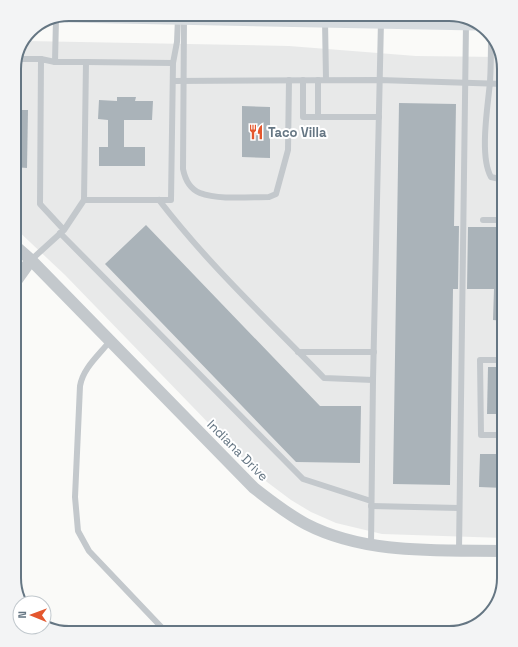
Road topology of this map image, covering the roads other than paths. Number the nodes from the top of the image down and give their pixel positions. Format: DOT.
graph roads {
  1 [pos="180,21"];
  2 [pos="181,21"];
  3 [pos="319,21"];
  4 [pos="381,21"];
  5 [pos="56,23"];
  6 [pos="470,26"];
  7 [pos="491,46"];
  8 [pos="23,58"];
  9 [pos="41,59"];
  10 [pos="56,62"];
  11 [pos="86,62"];
  12 [pos="173,63"];
  13 [pos="289,80"];
  14 [pos="303,80"];
  15 [pos="318,80"];
  16 [pos="326,80"];
  17 [pos="380,80"];
  18 [pos="173,81"];
  19 [pos="185,81"];
  20 [pos="465,82"];
  21 [pos="490,84"];
  22 [pos="497,84"];
  23 [pos="318,117"];
  24 [pos="379,117"];
  25 [pos="497,178"];
  26 [pos="84,200"];
  27 [pos="159,200"];
  28 [pos="483,220"];
  29 [pos="497,220"];
  30 [pos="62,231"];
  31 [pos="21,252"];
  32 [pos="31,260"];
  33 [pos="21,274"];
  34 [pos="110,341"];
  35 [pos="298,352"];
  36 [pos="374,352"];
  37 [pos="497,360"];
  38 [pos="373,380"];
  39 [pos="497,435"];
  40 [pos="371,503"];
  41 [pos="460,508"];
  42 [pos="371,545"];
  43 [pos="459,550"];
  44 [pos="497,551"];
  45 [pos="160,626"];
  1 -- 12 [label="lane"];
  2 -- 19 [label="lane"];
  3 -- 16 [label="lane"];
  4 -- 17 [label="lane"];
  5 -- 10 [label="lane"];
  6 -- 20 [label="lane"];
  7 -- 21 [label="lane"];
  8 -- 9 [label="lane"];
  9 -- 10 [label="lane"];
  9 -- 30 [label="lane"];
  10 -- 11 [label="lane"];
  11 -- 12 [label="lane"];
  11 -- 26 [label="lane"];
  12 -- 18 [label="lane"];
  13 -- 14 [label="lane"];
  13 -- 19 [label="lane"];
  13 -- 19 [label="lane"];
  14 -- 15 [label="lane"];
  14 -- 23 [label="lane"];
  15 -- 16 [label="lane"];
  15 -- 23 [label="lane"];
  16 -- 17 [label="lane"];
  17 -- 20 [label="lane"];
  17 -- 24 [label="lane"];
  18 -- 19 [label="lane"];
  18 -- 27 [label="lane"];
  20 -- 21 [label="lane"];
  20 -- 41 [label="lane"];
  21 -- 22 [label="lane"];
  21 -- 25 [label="lane"];
  23 -- 24 [label="lane"];
  24 -- 36 [label="lane"];
  26 -- 27 [label="lane"];
  26 -- 30 [label="lane"];
  27 -- 35 [label="lane"];
  28 -- 29 [label="lane"];
  30 -- 32 [label="lane"];
  30 -- 40 [label="lane"];
  31 -- 32 [label="street, Indiana Drive"];
  32 -- 33 [label="street"];
  32 -- 34 [label="street, Indiana Drive"];
  34 -- 42 [label="street, Indiana Drive"];
  34 -- 45 [label="lane"];
  35 -- 36 [label="lane"];
  35 -- 38 [label="lane"];
  36 -- 38 [label="lane"];
  37 -- 39 [label="lane"];
  38 -- 40 [label="lane"];
  40 -- 41 [label="lane"];
  40 -- 42 [label="lane"];
  41 -- 43 [label="lane"];
  42 -- 43 [label="street, Indiana Drive"];
  43 -- 44 [label="street, Indiana Drive"];
}
